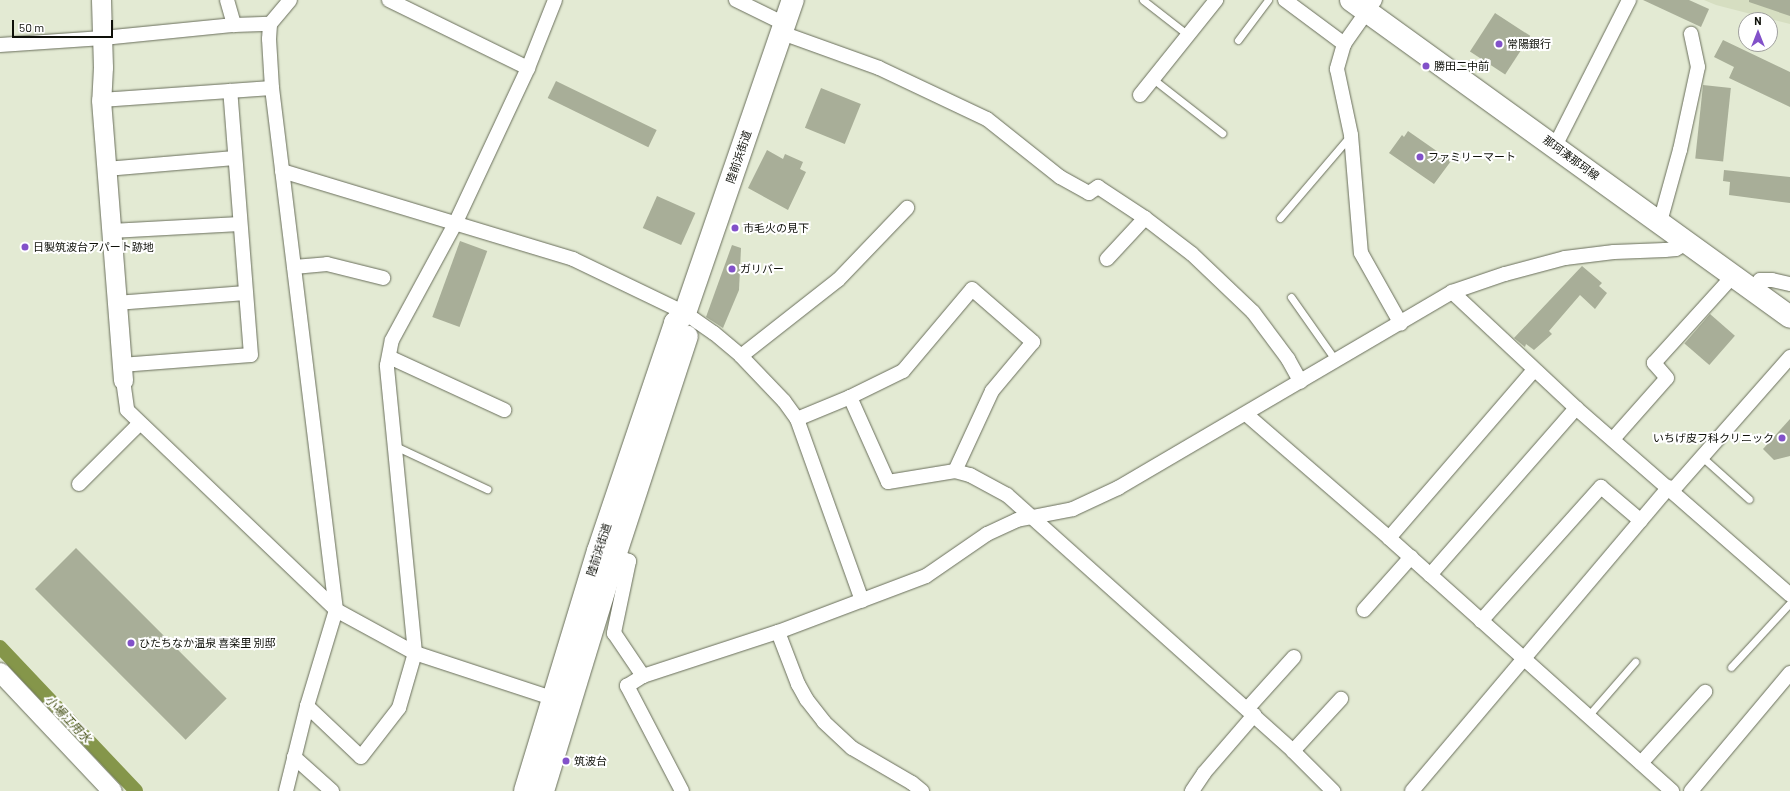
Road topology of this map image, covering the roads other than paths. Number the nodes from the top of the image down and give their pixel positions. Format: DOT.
graph roads {
  1 [pos="101,0"];
  2 [pos="228,0"];
  3 [pos="290,0"];
  4 [pos="389,0"];
  5 [pos="555,0"];
  6 [pos="736,0"];
  7 [pos="793,0"];
  8 [pos="1143,0"];
  9 [pos="1216,0"];
  10 [pos="1268,0"];
  11 [pos="1285,0"];
  12 [pos="1629,0"];
  13 [pos="1364,4"];
  14 [pos="270,24"];
  15 [pos="234,25"];
  16 [pos="784,28"];
  17 [pos="1691,34"];
  18 [pos="1188,35"];
  19 [pos="102,38"];
  20 [pos="1238,40"];
  21 [pos="1344,44"];
  22 [pos="0,45"];
  23 [pos="528,68"];
  24 [pos="1153,79"];
  25 [pos="272,88"];
  26 [pos="230,91"];
  27 [pos="1140,95"];
  28 [pos="101,100"];
  29 [pos="1222,133"];
  30 [pos="1351,135"];
  31 [pos="1554,146"];
  32 [pos="235,158"];
  33 [pos="106,169"];
  34 [pos="282,171"];
  35 [pos="907,208"];
  36 [pos="1145,218"];
  37 [pos="1280,218"];
  38 [pos="1660,222"];
  39 [pos="240,224"];
  40 [pos="455,224"];
  41 [pos="111,231"];
  42 [pos="1687,242"];
  43 [pos="1107,260"];
  44 [pos="294,267"];
  45 [pos="1733,276"];
  46 [pos="383,278"];
  47 [pos="1790,284"];
  48 [pos="1752,290"];
  49 [pos="1452,292"];
  50 [pos="246,293"];
  51 [pos="1291,297"];
  52 [pos="116,303"];
  53 [pos="685,314"];
  54 [pos="1790,317"];
  55 [pos="1400,324"];
  56 [pos="741,356"];
  57 [pos="1790,356"];
  58 [pos="389,357"];
  59 [pos="1336,362"];
  60 [pos="1534,370"];
  61 [pos="122,373"];
  62 [pos="1301,382"];
  63 [pos="850,397"];
  64 [pos="1576,408"];
  65 [pos="504,410"];
  66 [pos="1246,414"];
  67 [pos="797,419"];
  68 [pos="140,422"];
  69 [pos="1613,440"];
  70 [pos="395,446"];
  71 [pos="1702,457"];
  72 [pos="955,471"];
  73 [pos="78,484"];
  74 [pos="487,489"];
  75 [pos="1670,489"];
  76 [pos="1749,499"];
  77 [pos="1032,516"];
  78 [pos="1641,521"];
  79 [pos="1389,538"];
  80 [pos="615,556"];
  81 [pos="1411,557"];
  82 [pos="1430,575"];
  83 [pos="1790,595"];
  84 [pos="862,600"];
  85 [pos="1790,603"];
  86 [pos="336,610"];
  87 [pos="1364,610"];
  88 [pos="1482,621"];
  89 [pos="778,632"];
  90 [pos="415,653"];
  91 [pos="1294,657"];
  92 [pos="1523,658"];
  93 [pos="1635,662"];
  94 [pos="1731,667"];
  95 [pos="0,672"];
  96 [pos="1790,673"];
  97 [pos="643,676"];
  98 [pos="1705,692"];
  99 [pos="1341,699"];
  100 [pos="560,701"];
  101 [pos="307,706"];
  102 [pos="1250,712"];
  103 [pos="1588,716"];
  104 [pos="1293,751"];
  105 [pos="294,757"];
  106 [pos="1640,763"];
  107 [pos="112,791"];
  108 [pos="286,791"];
  109 [pos="332,791"];
  110 [pos="524,791"];
  111 [pos="543,791"];
  112 [pos="682,791"];
  113 [pos="922,791"];
  114 [pos="1192,791"];
  115 [pos="1334,791"];
  116 [pos="1412,791"];
  117 [pos="1672,791"];
  118 [pos="1690,791"];
  1 -- 19 [label="street"];
  2 -- 15 [label="street"];
  3 -- 14 [label="street"];
  4 -- 23 [label="street"];
  5 -- 23 [label="street"];
  6 -- 16 [label="street"];
  7 -- 16 [label="main road, 陸前浜街道"];
  8 -- 18 [label="lane"];
  9 -- 18 [label="street"];
  10 -- 20 [label="lane"];
  11 -- 21 [label="street"];
  12 -- 31 [label="street"];
  13 -- 21 [label="street"];
  13 -- 31 [label="main road, 那珂湊那珂線"];
  14 -- 15 [label="street"];
  14 -- 25 [label="street"];
  15 -- 19 [label="street"];
  16 -- 36 [label="street"];
  16 -- 53 [label="main road, 陸前浜街道"];
  17 -- 38 [label="street"];
  18 -- 24 [label="street"];
  19 -- 22 [label="street"];
  19 -- 28 [label="street"];
  21 -- 30 [label="street"];
  23 -- 40 [label="street"];
  24 -- 27 [label="street"];
  24 -- 29 [label="lane"];
  25 -- 26 [label="street"];
  25 -- 34 [label="street"];
  26 -- 28 [label="street"];
  26 -- 32 [label="street"];
  28 -- 33 [label="street"];
  30 -- 37 [label="lane"];
  30 -- 55 [label="street"];
  31 -- 38 [label="main road, 那珂湊那珂線"];
  32 -- 33 [label="street"];
  32 -- 39 [label="street"];
  33 -- 41 [label="street"];
  34 -- 40 [label="street"];
  34 -- 44 [label="street"];
  35 -- 56 [label="street"];
  36 -- 43 [label="street"];
  36 -- 62 [label="street"];
  38 -- 42 [label="main road, 那珂湊那珂線"];
  39 -- 41 [label="street"];
  39 -- 50 [label="street"];
  40 -- 53 [label="street"];
  40 -- 58 [label="street"];
  41 -- 52 [label="street"];
  42 -- 45 [label="main road, 那珂湊那珂線"];
  42 -- 49 [label="street"];
  44 -- 46 [label="street"];
  44 -- 86 [label="street"];
  45 -- 48 [label="main road, 那珂湊那珂線"];
  45 -- 69 [label="street"];
  47 -- 48 [label="street"];
  48 -- 54 [label="main road, 那珂湊那珂線"];
  49 -- 55 [label="street"];
  49 -- 60 [label="street"];
  50 -- 52 [label="street"];
  50 -- 61 [label="street"];
  51 -- 59 [label="lane"];
  52 -- 61 [label="street"];
  53 -- 56 [label="street"];
  53 -- 80 [label="main road, 陸前浜街道"];
  53 -- 100 [label="main road, 陸前浜街道"];
  55 -- 59 [label="street"];
  56 -- 67 [label="street"];
  57 -- 71 [label="street"];
  58 -- 65 [label="street"];
  58 -- 70 [label="street"];
  59 -- 62 [label="street"];
  60 -- 64 [label="street"];
  60 -- 79 [label="street"];
  61 -- 68 [label="street"];
  62 -- 66 [label="street"];
  63 -- 67 [label="street"];
  63 -- 72 [label="street"];
  63 -- 72 [label="street"];
  64 -- 69 [label="street"];
  64 -- 82 [label="street"];
  66 -- 77 [label="street"];
  66 -- 79 [label="street"];
  67 -- 84 [label="street"];
  68 -- 73 [label="street"];
  68 -- 86 [label="street"];
  69 -- 75 [label="street"];
  70 -- 74 [label="lane"];
  70 -- 90 [label="street"];
  71 -- 75 [label="street"];
  71 -- 76 [label="lane"];
  72 -- 77 [label="street"];
  75 -- 78 [label="street"];
  75 -- 83 [label="street"];
  77 -- 84 [label="street"];
  77 -- 102 [label="street"];
  78 -- 88 [label="street"];
  78 -- 92 [label="street"];
  79 -- 81 [label="street"];
  80 -- 97 [label="street"];
  80 -- 100 [label="main road, 陸前浜街道"];
  81 -- 82 [label="street"];
  81 -- 87 [label="street"];
  82 -- 88 [label="street"];
  84 -- 89 [label="street"];
  85 -- 94 [label="lane"];
  86 -- 90 [label="street"];
  86 -- 101 [label="street"];
  88 -- 92 [label="street"];
  89 -- 97 [label="street"];
  89 -- 113 [label="street"];
  90 -- 100 [label="street"];
  90 -- 101 [label="street"];
  91 -- 102 [label="street"];
  92 -- 103 [label="street"];
  92 -- 116 [label="street"];
  93 -- 103 [label="lane"];
  95 -- 107 [label="street"];
  96 -- 118 [label="street"];
  97 -- 112 [label="street"];
  98 -- 106 [label="street"];
  99 -- 104 [label="street"];
  100 -- 110 [label="main road, 陸前浜街道"];
  100 -- 111 [label="main road, 陸前浜街道"];
  101 -- 105 [label="street"];
  102 -- 104 [label="street"];
  102 -- 114 [label="street"];
  103 -- 106 [label="street"];
  104 -- 115 [label="street"];
  105 -- 108 [label="street"];
  105 -- 109 [label="street"];
  106 -- 117 [label="street"];
}
